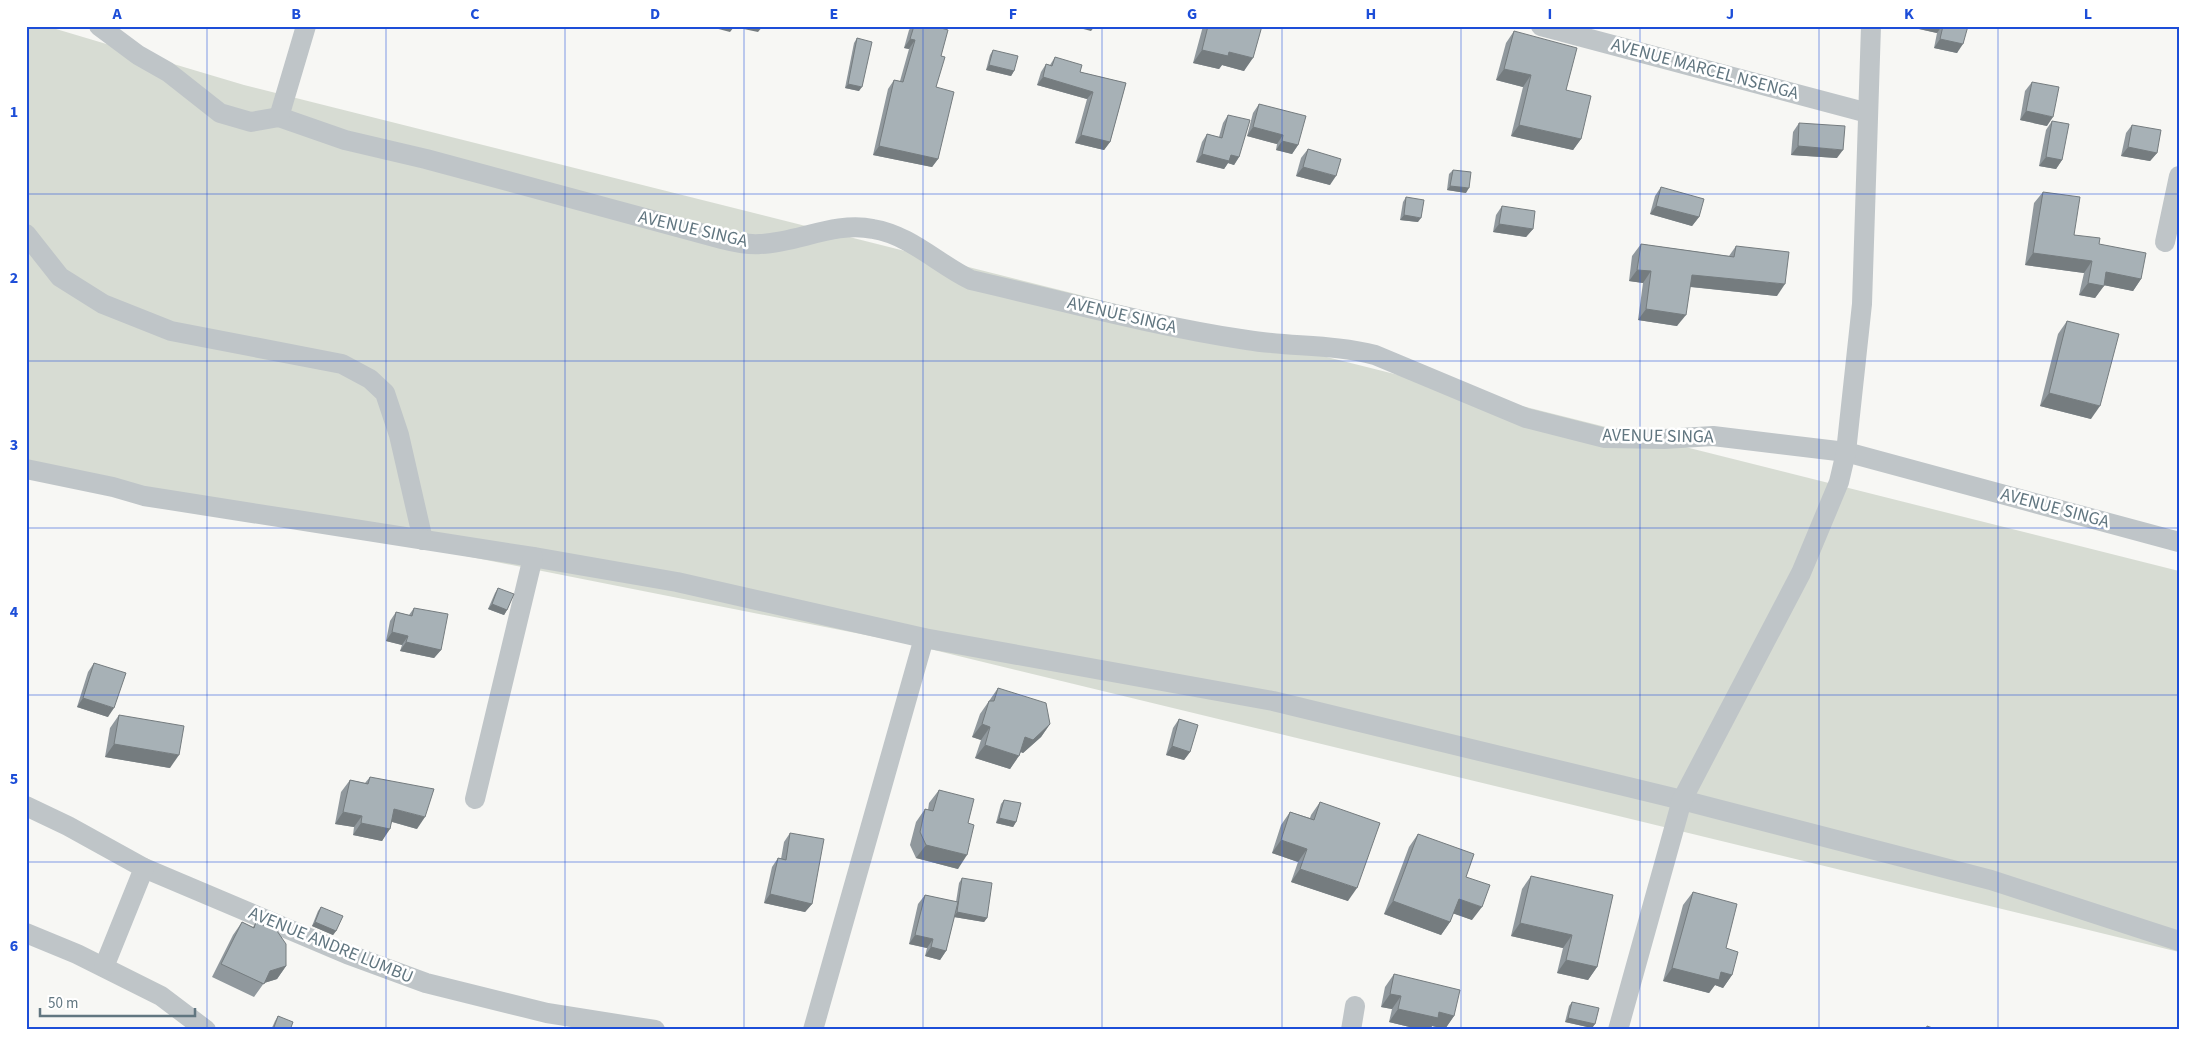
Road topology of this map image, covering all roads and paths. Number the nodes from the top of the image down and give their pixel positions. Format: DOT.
graph roads {
  1 [pos="100,26"];
  2 [pos="306,26"];
  3 [pos="1541,26"];
  4 [pos="1871,26"];
  5 [pos="1868,113"];
  6 [pos="279,117"];
  7 [pos="2179,176"];
  8 [pos="26,234"];
  9 [pos="2165,242"];
  10 [pos="1846,452"];
  11 [pos="26,469"];
  12 [pos="423,540"];
  13 [pos="2179,542"];
  14 [pos="533,557"];
  15 [pos="924,638"];
  16 [pos="475,799"];
  17 [pos="1682,800"];
  18 [pos="26,806"];
  19 [pos="144,868"];
  20 [pos="26,933"];
  21 [pos="2179,941"];
  22 [pos="104,967"];
  23 [pos="1355,1006"];
  24 [pos="206,1030"];
  25 [pos="655,1030"];
  26 [pos="813,1030"];
  27 [pos="1351,1030"];
  28 [pos="1618,1030"];
  1 -- 6 [label="street, AVENUE SINGA"];
  2 -- 6 [label="street"];
  3 -- 5 [label="street, AVENUE MARCEL NSENGA"];
  4 -- 5 [label="street"];
  5 -- 10 [label="street"];
  6 -- 10 [label="street, AVENUE SINGA"];
  7 -- 9 [label="street"];
  8 -- 12 [label="street"];
  10 -- 13 [label="street, AVENUE SINGA"];
  10 -- 17 [label="street"];
  11 -- 12 [label="street"];
  12 -- 14 [label="street"];
  14 -- 15 [label="street"];
  14 -- 16 [label="street"];
  15 -- 17 [label="street"];
  15 -- 26 [label="street"];
  17 -- 21 [label="street"];
  17 -- 28 [label="street"];
  18 -- 19 [label="street, AVENUE ANDRE LUMBU"];
  19 -- 22 [label="street"];
  19 -- 25 [label="street, AVENUE ANDRE LUMBU"];
  20 -- 22 [label="street"];
  22 -- 24 [label="street"];
  23 -- 27 [label="street"];
}
